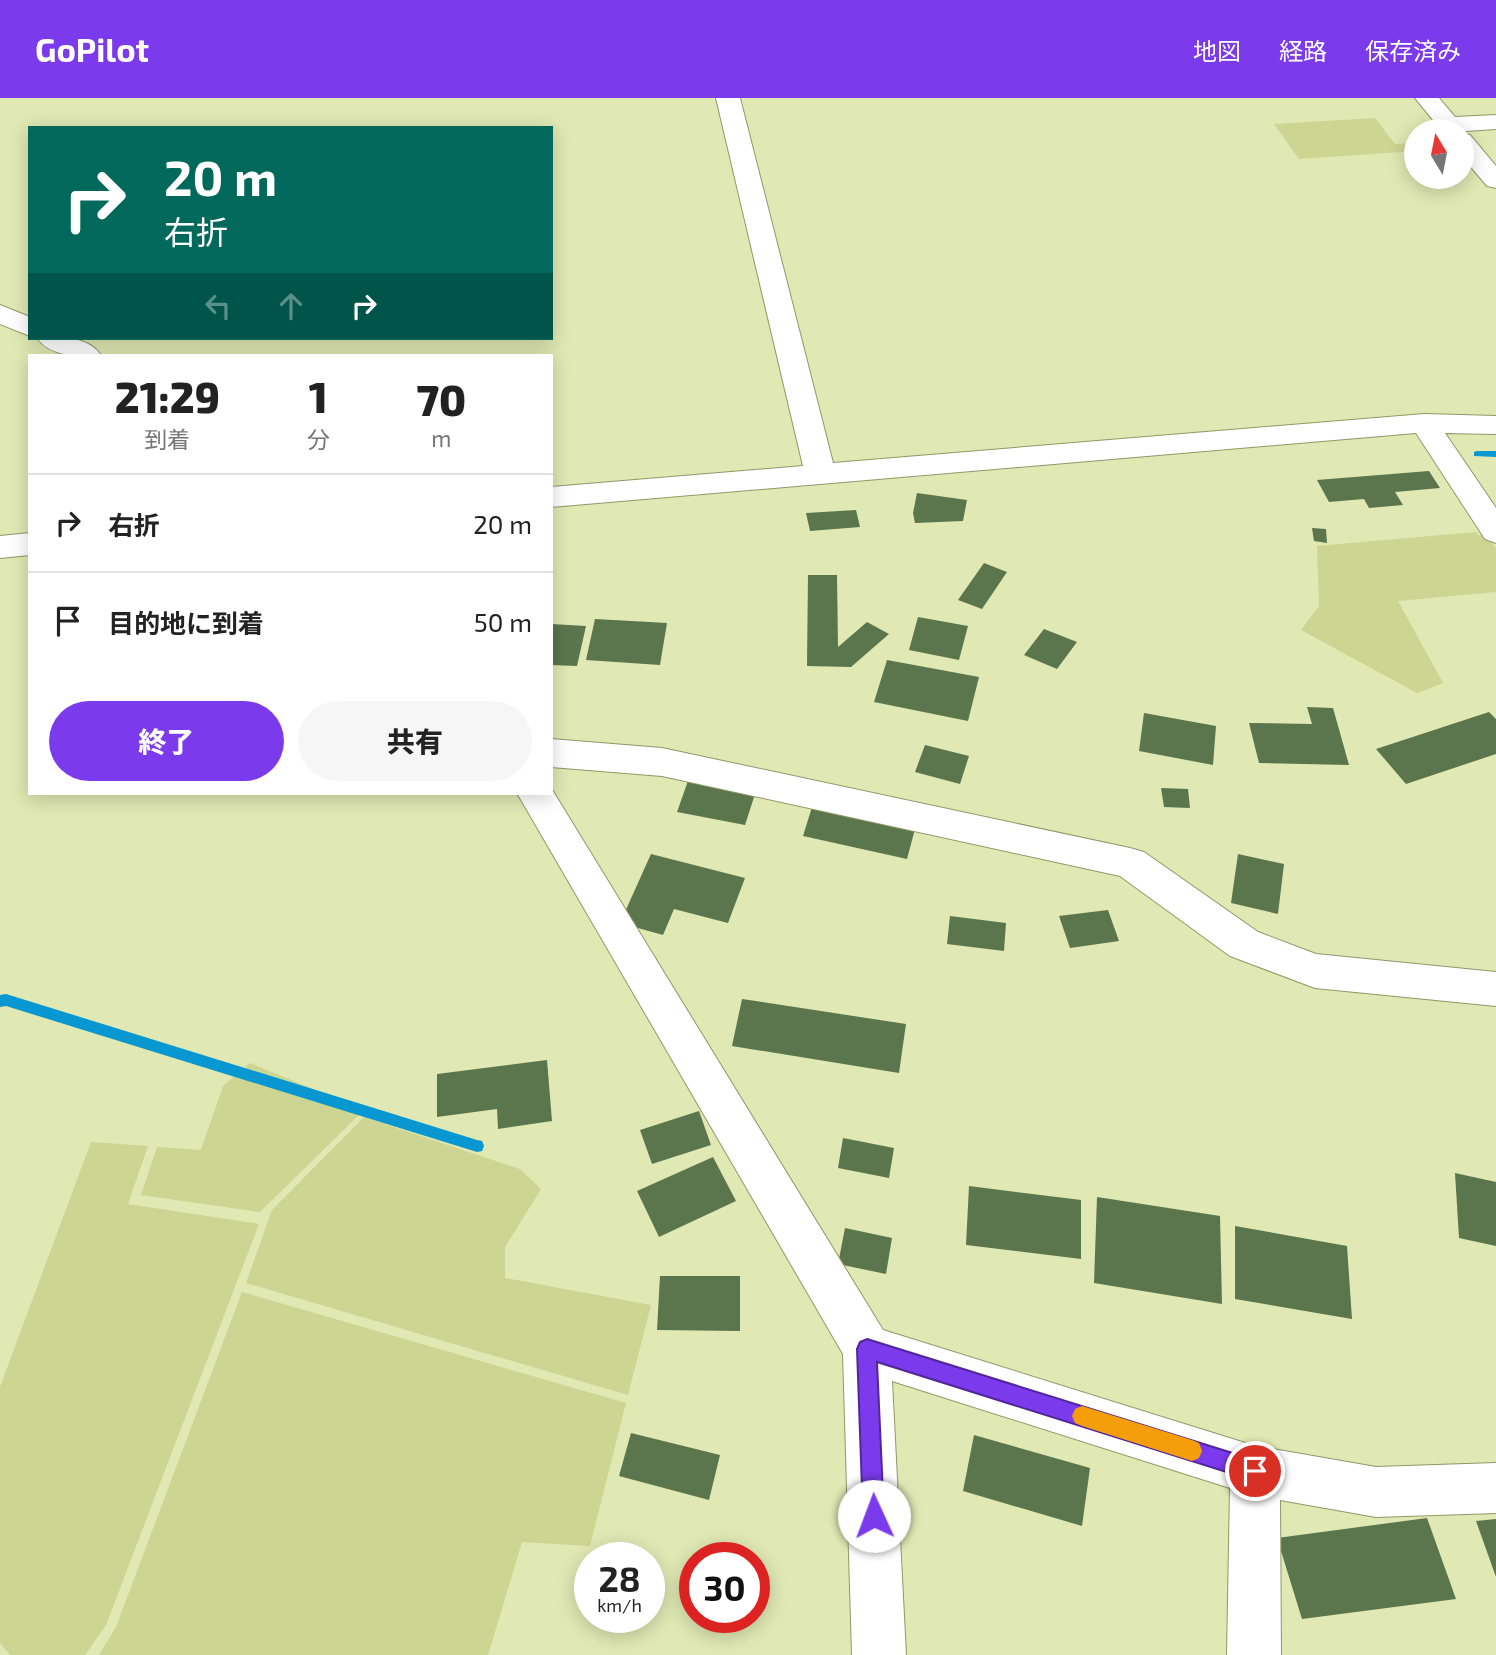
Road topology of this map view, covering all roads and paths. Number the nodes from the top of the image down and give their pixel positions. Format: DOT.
graph roads {
  1 [pos="728,98"];
  2 [pos="1427,98"];
  3 [pos="1444,119"];
  4 [pos="1496,122"];
  5 [pos="1474,127"];
  6 [pos="1474,155"];
  7 [pos="1496,181"];
  8 [pos="0,313"];
  9 [pos="28,326"];
  10 [pos="55,340"];
  11 [pos="85,354"];
  12 [pos="1424,423"];
  13 [pos="1496,425"];
  14 [pos="820,474"];
  15 [pos="553,497"];
  16 [pos="1496,532"];
  17 [pos="28,544"];
  18 [pos="0,547"];
  19 [pos="553,753"];
  20 [pos="536,795"];
  21 [pos="1496,989"];
  22 [pos="867,1349"];
  23 [pos="1255,1471"];
  24 [pos="1496,1488"];
  25 [pos="879,1655"];
  26 [pos="1254,1655"];
  1 -- 14 [label="street"];
  2 -- 3 [label="street"];
  4 -- 5 [label="street"];
  6 -- 7 [label="street"];
  8 -- 9 [label="street"];
  10 -- 11 [label="street"];
  12 -- 13 [label="street"];
  12 -- 14 [label="street"];
  12 -- 16 [label="street"];
  14 -- 15 [label="street"];
  17 -- 18 [label="street"];
  19 -- 21 [label="street"];
  20 -- 22 [label="street"];
  22 -- 23 [label="street"];
  22 -- 25 [label="street"];
  23 -- 24 [label="street"];
  23 -- 26 [label="street"];
}
